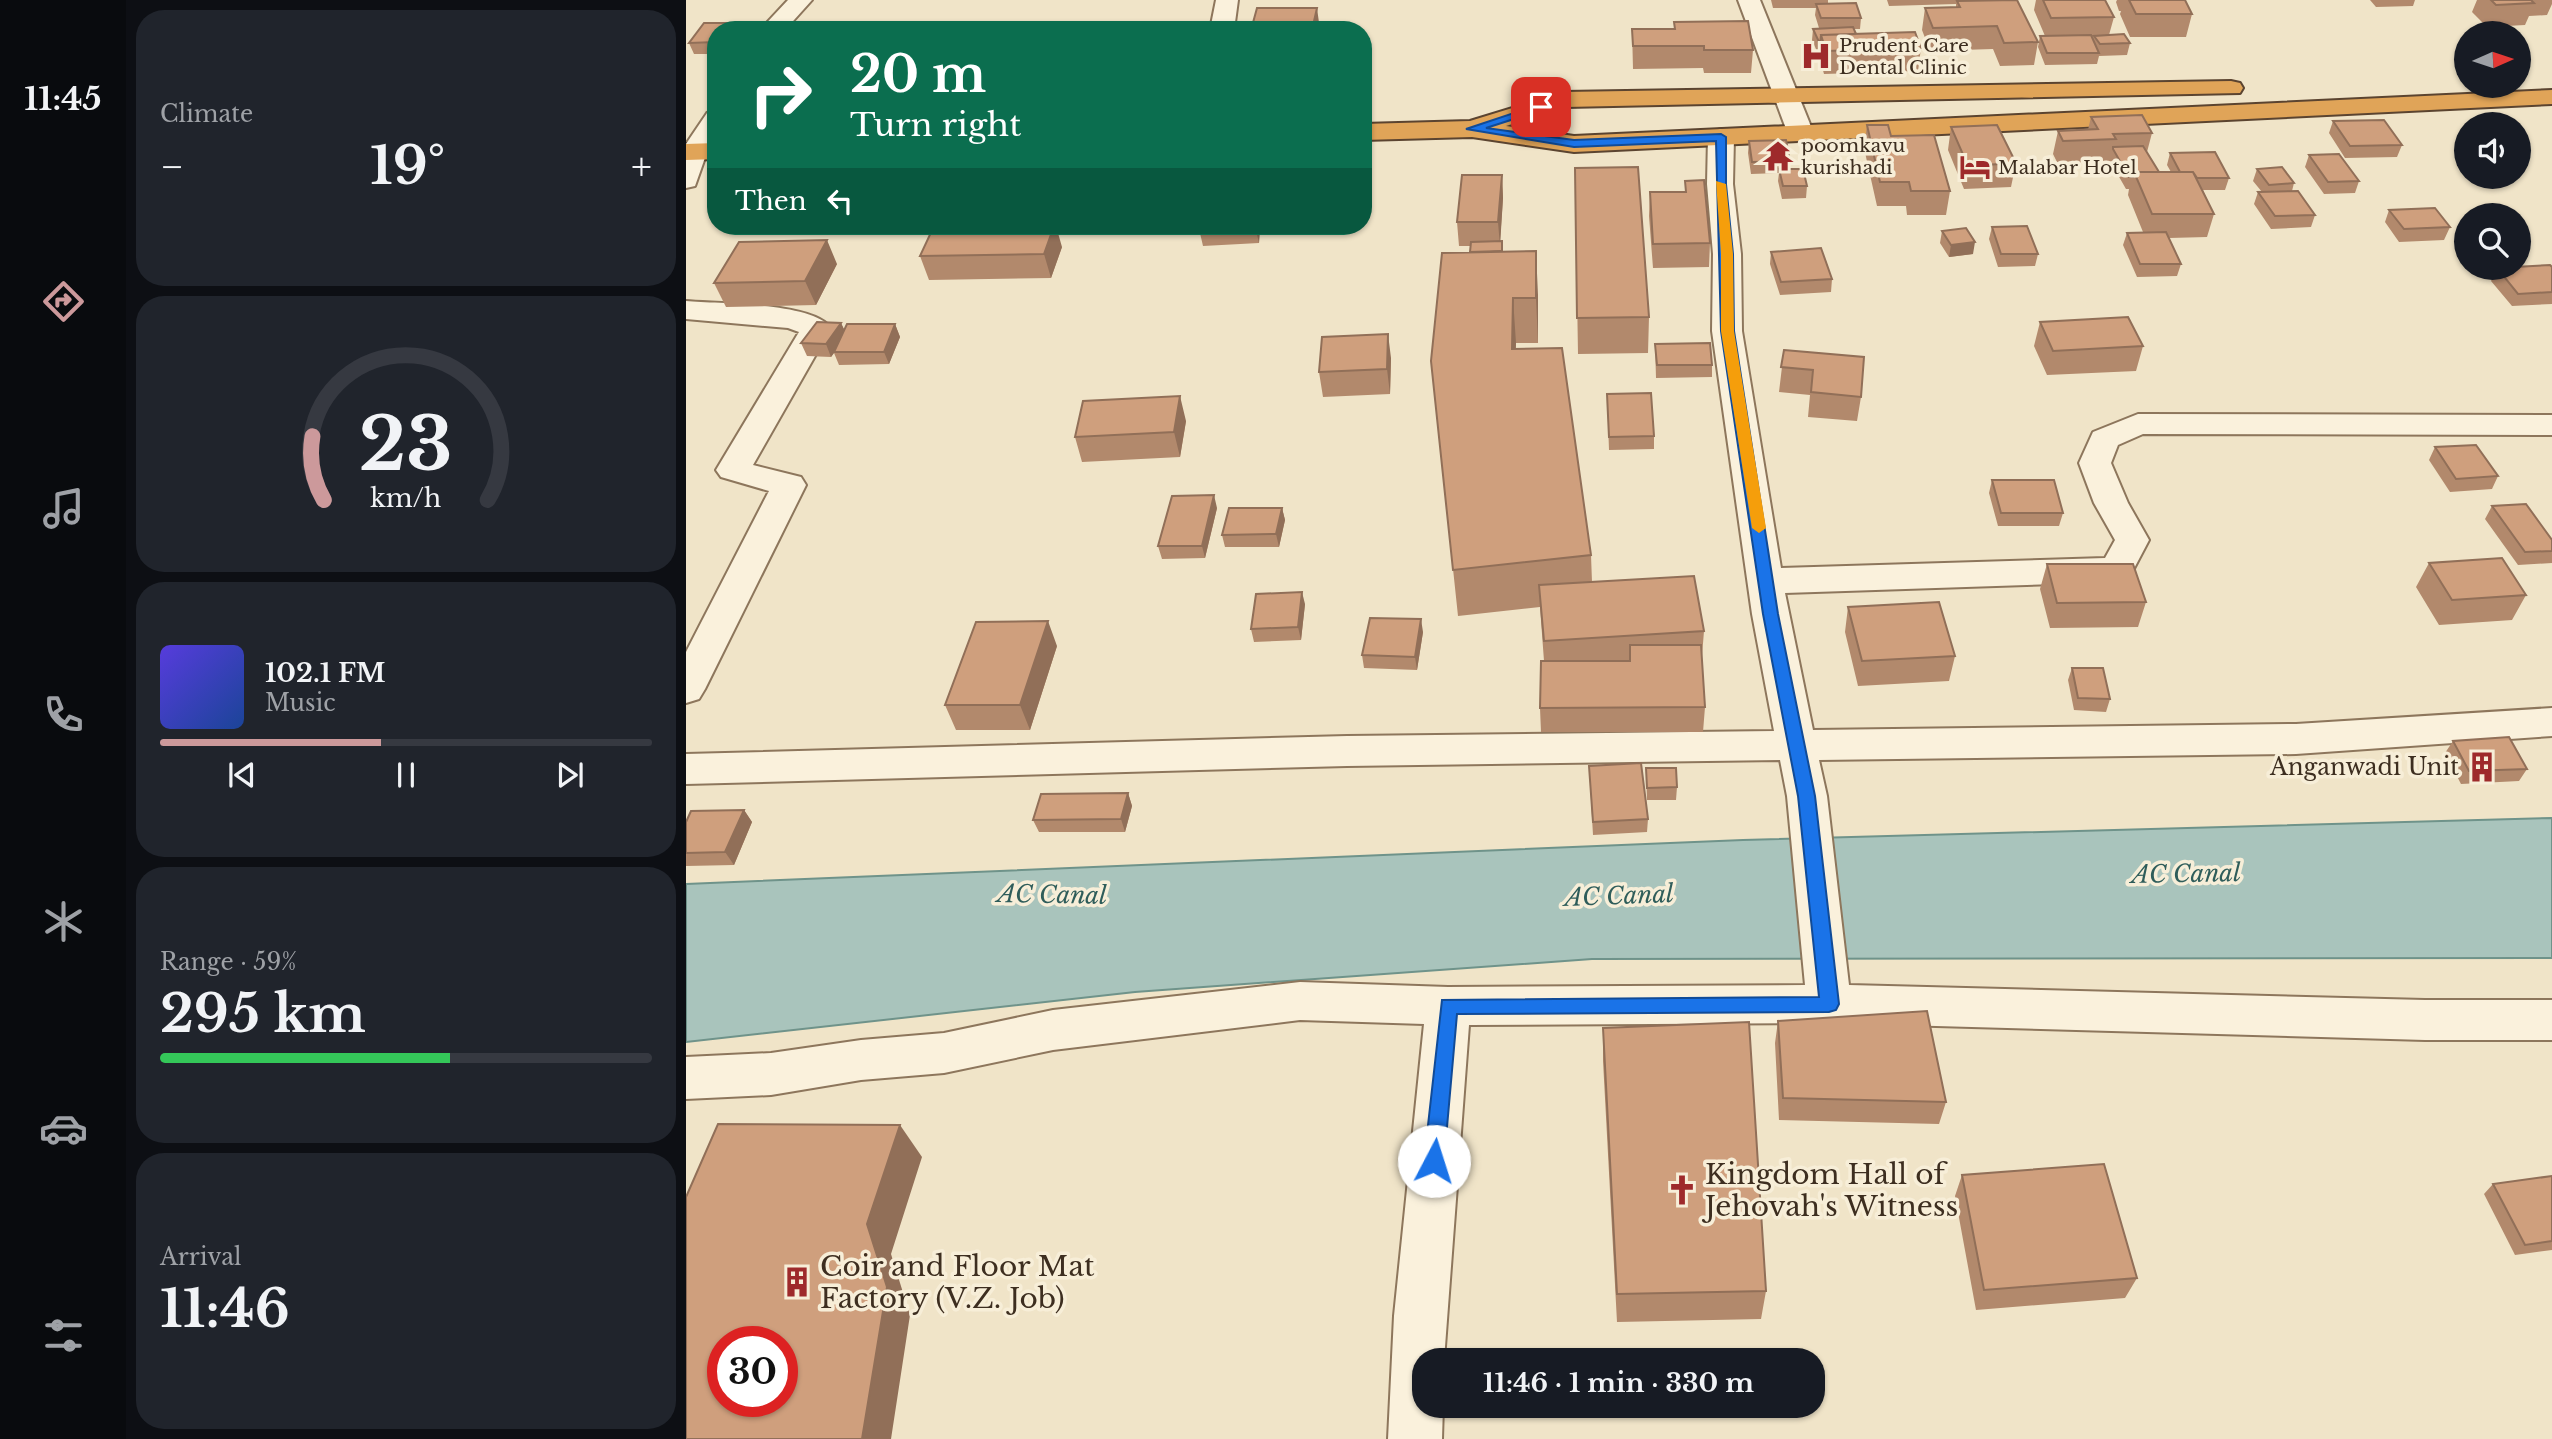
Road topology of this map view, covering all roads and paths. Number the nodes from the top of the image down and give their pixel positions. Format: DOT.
graph roads {
  1 [pos="801,0"];
  2 [pos="1227,0"];
  3 [pos="1749,0"];
  4 [pos="781,21"];
  5 [pos="1224,21"];
  6 [pos="2552,75"];
  7 [pos="2531,76"];
  8 [pos="2454,79"];
  9 [pos="1788,96"];
  10 [pos="2552,97"];
  11 [pos="1472,129"];
  12 [pos="1372,132"];
  13 [pos="1801,134"];
  14 [pos="707,136"];
  15 [pos="1721,137"];
  16 [pos="699,152"];
  17 [pos="686,180"];
  18 [pos="686,310"];
  19 [pos="2552,425"];
  20 [pos="1766,581"];
  21 [pos="686,689"];
  22 [pos="2552,722"];
  23 [pos="1798,746"];
  24 [pos="686,768"];
  25 [pos="1827,990"];
  26 [pos="1448,1006"];
  27 [pos="2552,1020"];
  28 [pos="686,1078"];
  29 [pos="1415,1439"];
  1 -- 4 [label="street"];
  2 -- 5 [label="street"];
  3 -- 9 [label="street"];
  6 -- 7 [label="highway"];
  8 -- 9 [label="highway"];
  9 -- 11 [label="highway"];
  9 -- 13 [label="street"];
  10 -- 13 [label="highway"];
  11 -- 12 [label="highway"];
  11 -- 15 [label="highway"];
  13 -- 15 [label="highway"];
  14 -- 16 [label="street"];
  15 -- 20 [label="street"];
  16 -- 17 [label="street"];
  18 -- 21 [label="street"];
  19 -- 20 [label="street"];
  20 -- 23 [label="street"];
  22 -- 23 [label="street"];
  23 -- 24 [label="street"];
  23 -- 25 [label="street"];
  25 -- 26 [label="street"];
  25 -- 27 [label="street"];
  26 -- 28 [label="street"];
  26 -- 29 [label="street"];
}
